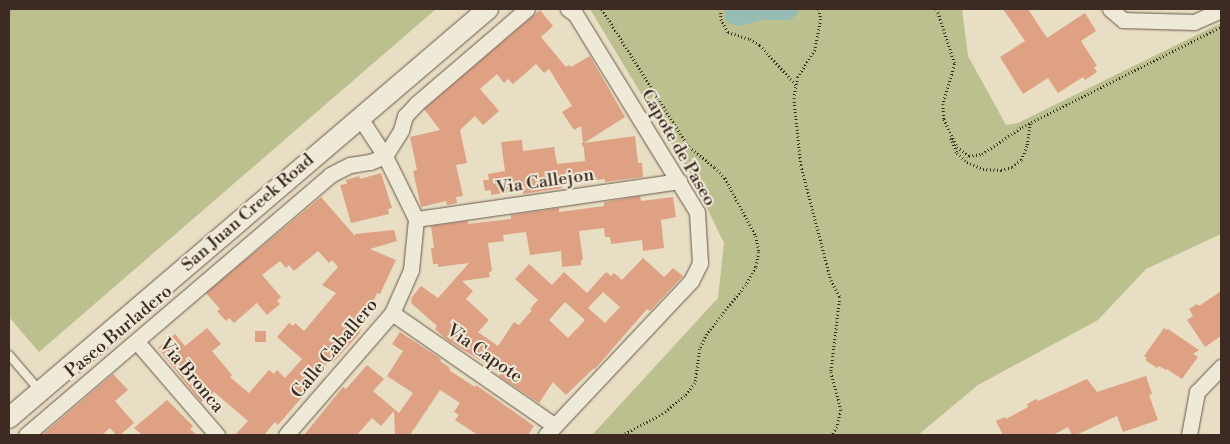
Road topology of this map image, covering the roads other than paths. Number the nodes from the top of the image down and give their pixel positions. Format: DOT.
graph roads {
  1 [pos="488,9"];
  2 [pos="527,9"];
  3 [pos="1110,9"];
  4 [pos="1221,10"];
  5 [pos="572,12"];
  6 [pos="360,118"];
  7 [pos="385,156"];
  8 [pos="679,182"];
  9 [pos="416,219"];
  10 [pos="392,312"];
  11 [pos="137,342"];
  12 [pos="9,354"];
  13 [pos="1221,367"];
  14 [pos="40,391"];
  15 [pos="9,418"];
  16 [pos="550,431"];
  17 [pos="26,435"];
  18 [pos="217,435"];
  19 [pos="286,435"];
  20 [pos="1189,435"];
  1 -- 6 [label="main road, San Juan Creek Road"];
  2 -- 7 [label="street"];
  3 -- 4 [label="street"];
  5 -- 8 [label="street, Capote de Paseo"];
  6 -- 7 [label="street"];
  6 -- 14 [label="main road, San Juan Creek Road"];
  7 -- 9 [label="street"];
  7 -- 11 [label="street, Paseo Burladero"];
  8 -- 9 [label="street, Via Callejon"];
  8 -- 16 [label="street, Capote de Paseo"];
  9 -- 10 [label="street, Calle Caballero"];
  10 -- 16 [label="street, Via Capote"];
  10 -- 19 [label="street, Calle Caballero"];
  11 -- 17 [label="street, Paseo Burladero"];
  11 -- 18 [label="street, Via Bronca"];
  12 -- 14 [label="lane"];
  13 -- 20 [label="street"];
  14 -- 15 [label="main road, San Juan Creek Road"];
}
